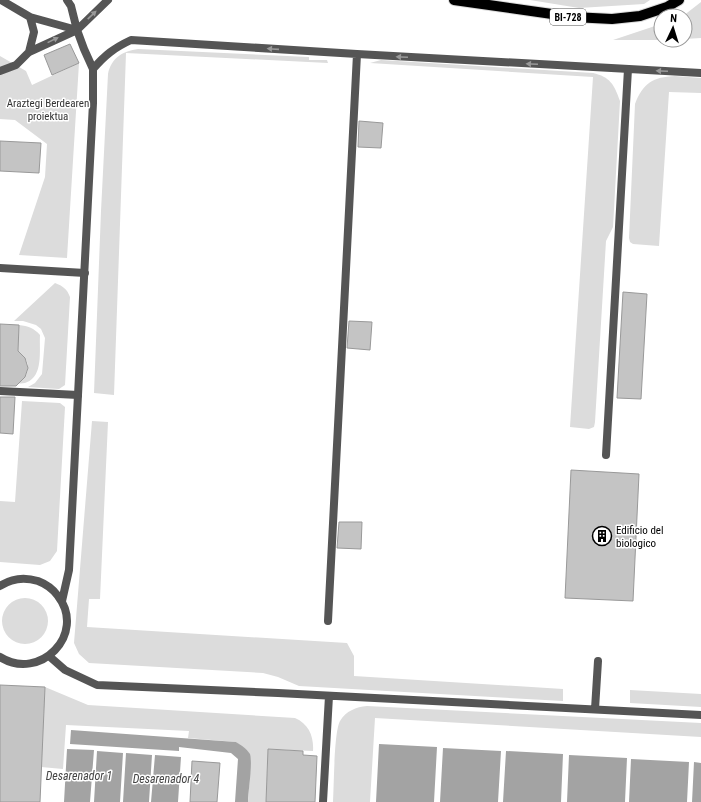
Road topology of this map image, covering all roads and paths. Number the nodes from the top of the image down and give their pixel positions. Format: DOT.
graph roads {
  1 [pos="1,0"];
  2 [pos="67,0"];
  3 [pos="108,0"];
  4 [pos="454,0"];
  5 [pos="680,0"];
  6 [pos="30,17"];
  7 [pos="77,30"];
  8 [pos="29,52"];
  9 [pos="357,54"];
  10 [pos="93,70"];
  11 [pos="628,70"];
  12 [pos="0,71"];
  13 [pos="701,73"];
  14 [pos="0,268"];
  15 [pos="85,273"];
  16 [pos="0,391"];
  17 [pos="78,395"];
  18 [pos="606,455"];
  19 [pos="0,586"];
  20 [pos="62,601"];
  21 [pos="328,621"];
  22 [pos="49,656"];
  23 [pos="0,657"];
  24 [pos="598,661"];
  25 [pos="329,696"];
  26 [pos="595,709"];
  27 [pos="701,715"];
  28 [pos="323,802"];
  1 -- 6 [label="street"];
  2 -- 7 [label="street"];
  7 -- 3 [label="street, one-way"];
  4 -- 5 [label="main road, BI-728"];
  6 -- 7 [label="street"];
  6 -- 8 [label="street"];
  8 -- 7 [label="street, one-way"];
  7 -- 10 [label="street"];
  8 -- 12 [label="street"];
  9 -- 10 [label="street, one-way"];
  11 -- 9 [label="street, one-way"];
  9 -- 21 [label="street"];
  10 -- 15 [label="street"];
  13 -- 11 [label="street, one-way"];
  11 -- 18 [label="street"];
  14 -- 15 [label="street"];
  15 -- 17 [label="street"];
  16 -- 17 [label="street"];
  17 -- 20 [label="street"];
  19 -- 20 [label="street"];
  20 -- 22 [label="street"];
  22 -- 23 [label="street"];
  22 -- 25 [label="street"];
  24 -- 26 [label="street"];
  25 -- 26 [label="street"];
  25 -- 28 [label="street"];
  26 -- 27 [label="street"];
}
